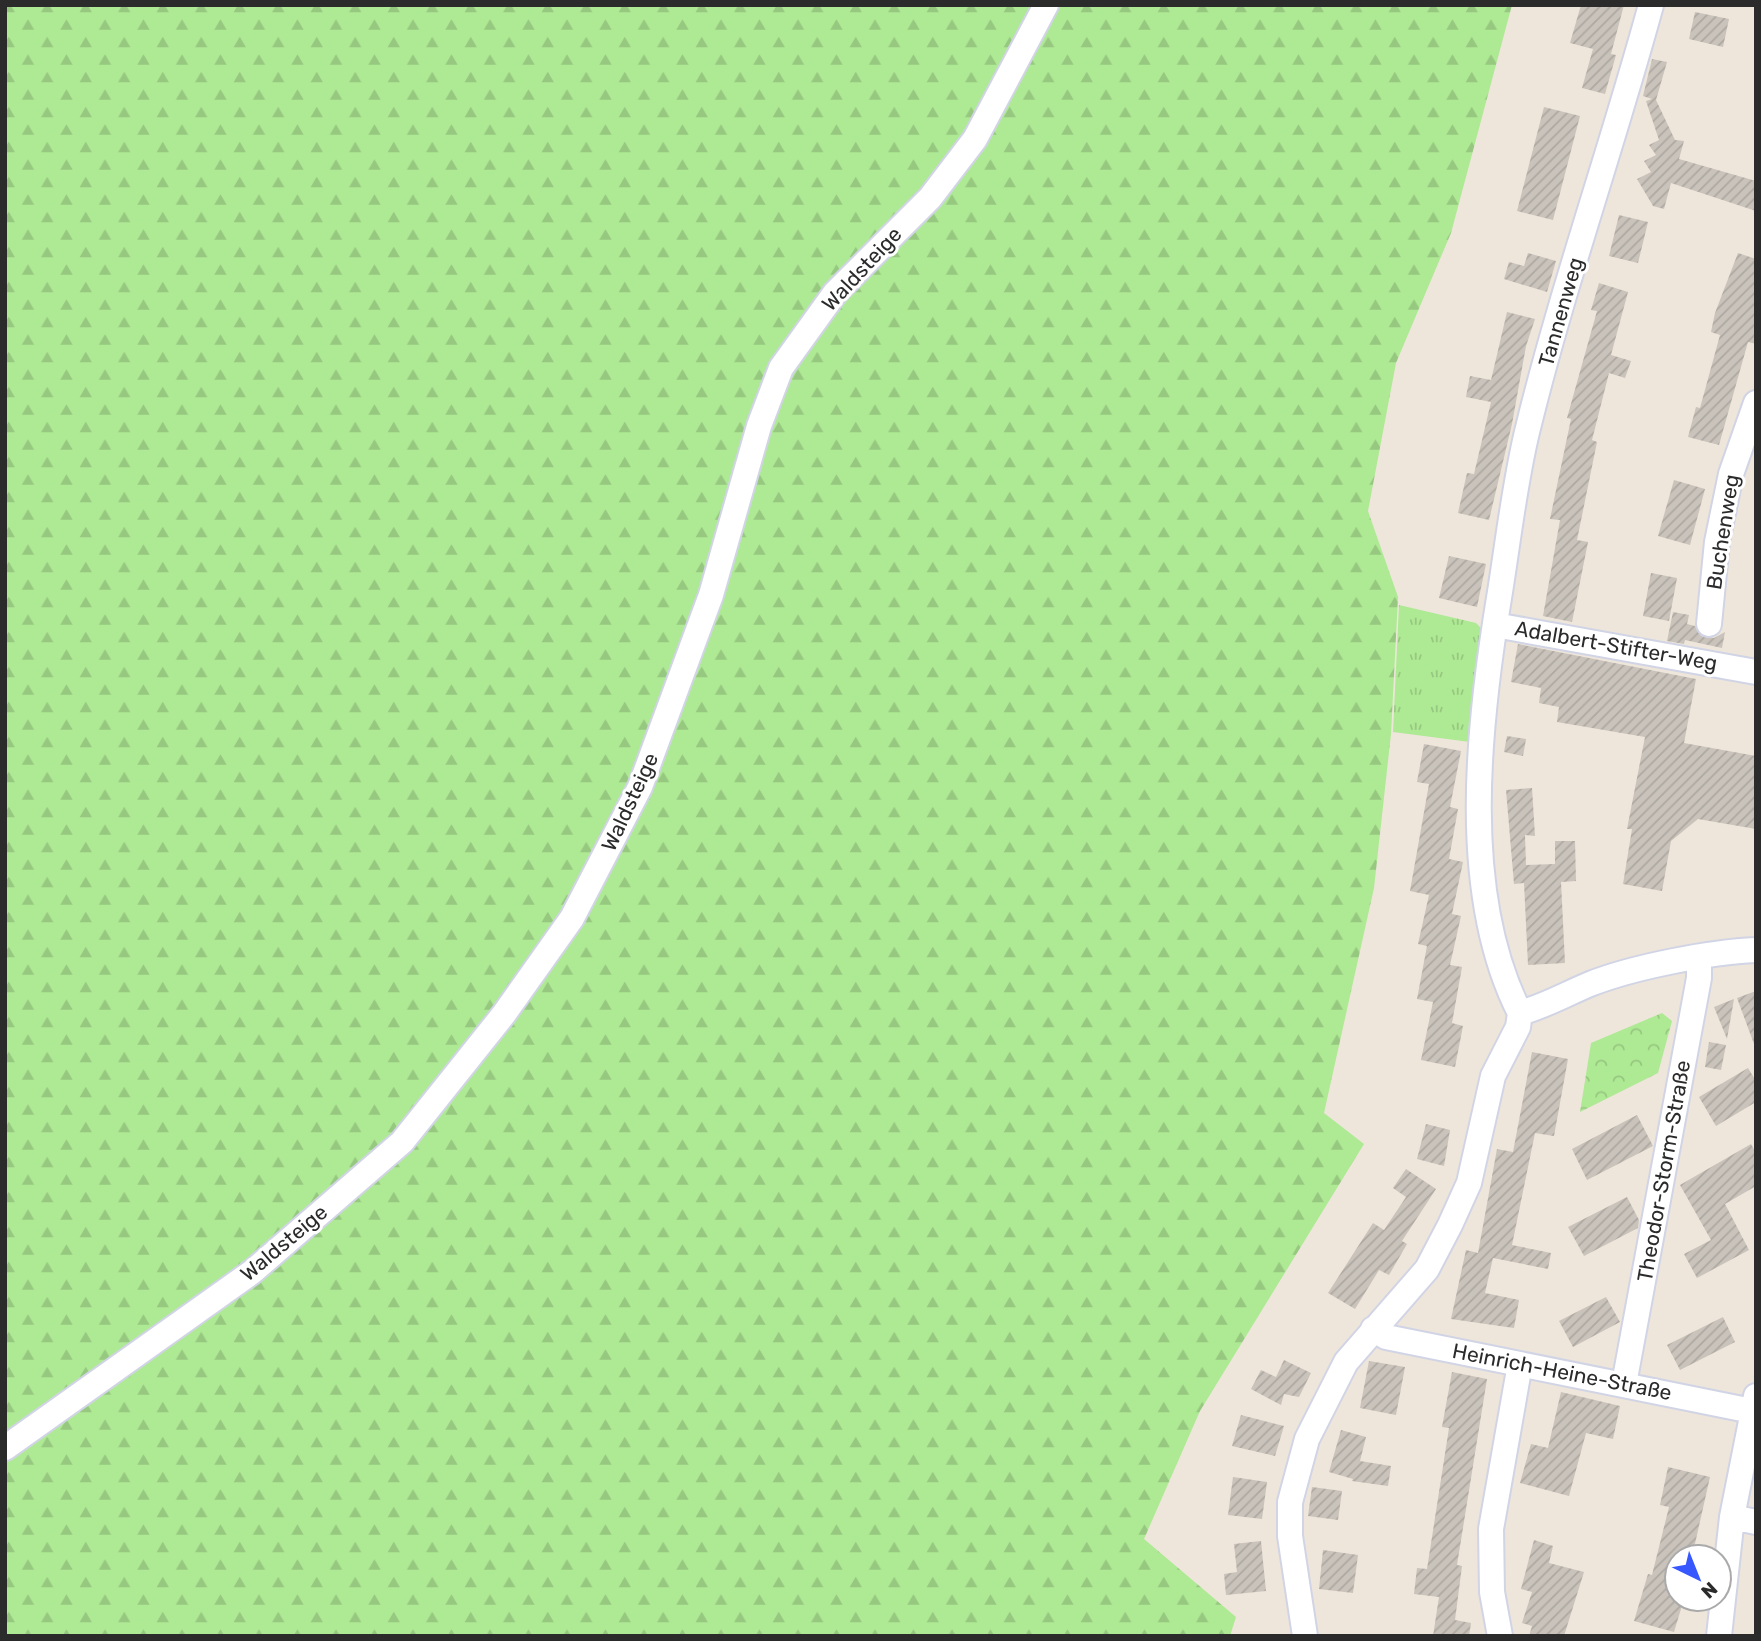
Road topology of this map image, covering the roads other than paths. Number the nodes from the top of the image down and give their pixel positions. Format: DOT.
graph roads {
  1 [pos="1046,5"];
  2 [pos="1651,5"];
  3 [pos="1756,403"];
  4 [pos="1709,624"];
  5 [pos="1495,625"];
  6 [pos="1756,672"];
  7 [pos="1756,950"];
  8 [pos="1699,957"];
  9 [pos="1520,1013"];
  10 [pos="1373,1329"];
  11 [pos="1520,1364"];
  12 [pos="1625,1384"];
  13 [pos="1754,1404"];
  14 [pos="5,1448"];
  15 [pos="1744,1519"];
  16 [pos="1305,1636"];
  17 [pos="1500,1636"];
  18 [pos="1719,1636"];
  1 -- 14 [label="street, Waldsteige"];
  2 -- 5 [label="street, Tannenweg"];
  3 -- 4 [label="street, Buchenweg"];
  5 -- 6 [label="street, Adalbert-Stifter-Weg"];
  5 -- 9 [label="street, Adalbert-Stifter-Weg"];
  7 -- 8 [label="street"];
  8 -- 9 [label="street"];
  8 -- 12 [label="street, Theodor-Storm-Straße"];
  9 -- 10 [label="street"];
  10 -- 11 [label="street, Heinrich-Heine-Straße"];
  10 -- 16 [label="street"];
  11 -- 12 [label="street, Heinrich-Heine-Straße"];
  11 -- 17 [label="street"];
  12 -- 13 [label="street, Heinrich-Heine-Straße"];
  13 -- 15 [label="street"];
  15 -- 18 [label="street"];
}
